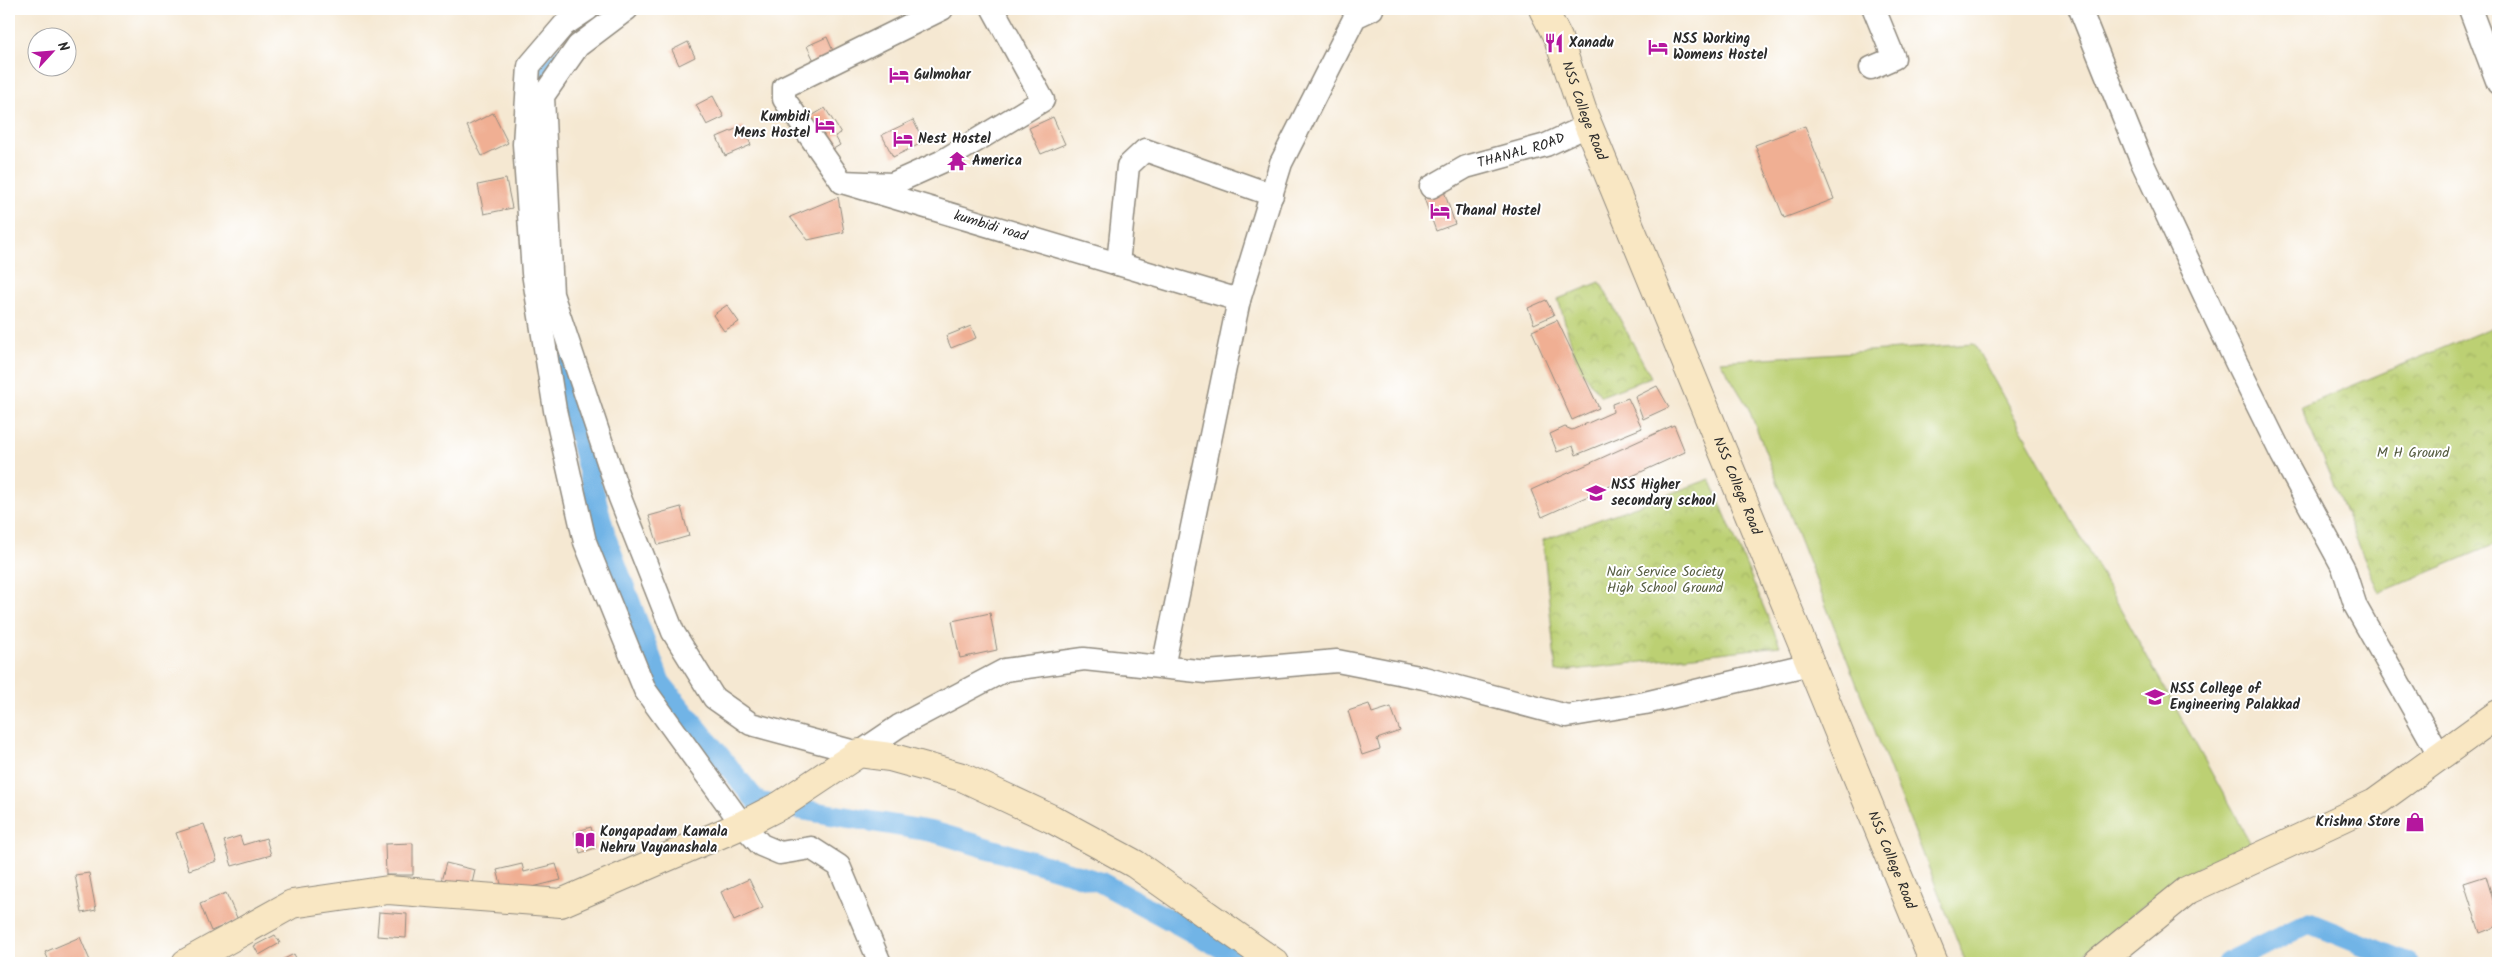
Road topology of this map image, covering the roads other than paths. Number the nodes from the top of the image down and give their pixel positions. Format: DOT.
graph roads {
  1 [pos="588,9"];
  2 [pos="627,9"];
  3 [pos="942,9"];
  4 [pos="993,9"];
  5 [pos="1372,9"];
  6 [pos="1543,9"];
  7 [pos="1874,9"];
  8 [pos="2080,9"];
  9 [pos="2470,9"];
  10 [pos="1871,68"];
  11 [pos="2498,83"];
  12 [pos="1579,100"];
  13 [pos="842,182"];
  14 [pos="1430,187"];
  15 [pos="1272,195"];
  16 [pos="1118,264"];
  17 [pos="1239,300"];
  18 [pos="1810,664"];
  19 [pos="1164,667"];
  20 [pos="2498,714"];
  21 [pos="859,753"];
  22 [pos="2440,756"];
  23 [pos="743,824"];
  24 [pos="186,963"];
  25 [pos="880,963"];
  26 [pos="1275,963"];
  27 [pos="1934,963"];
  28 [pos="2098,963"];
  1 -- 23 [label="street"];
  2 -- 21 [label="street"];
  3 -- 13 [label="street"];
  4 -- 13 [label="street"];
  5 -- 15 [label="street"];
  6 -- 12 [label="street, NSS College Road"];
  7 -- 10 [label="street"];
  8 -- 22 [label="street"];
  9 -- 11 [label="street"];
  12 -- 14 [label="street, THANAL ROAD"];
  12 -- 18 [label="street, NSS College Road"];
  13 -- 16 [label="street, kumbidi road"];
  15 -- 16 [label="street"];
  15 -- 17 [label="street"];
  16 -- 17 [label="street, kumbidi road"];
  17 -- 19 [label="street"];
  18 -- 19 [label="street"];
  18 -- 27 [label="street, NSS College Road"];
  19 -- 21 [label="street"];
  20 -- 22 [label="street"];
  21 -- 23 [label="street"];
  21 -- 26 [label="street"];
  22 -- 28 [label="street"];
  23 -- 24 [label="street"];
  23 -- 25 [label="street"];
}
